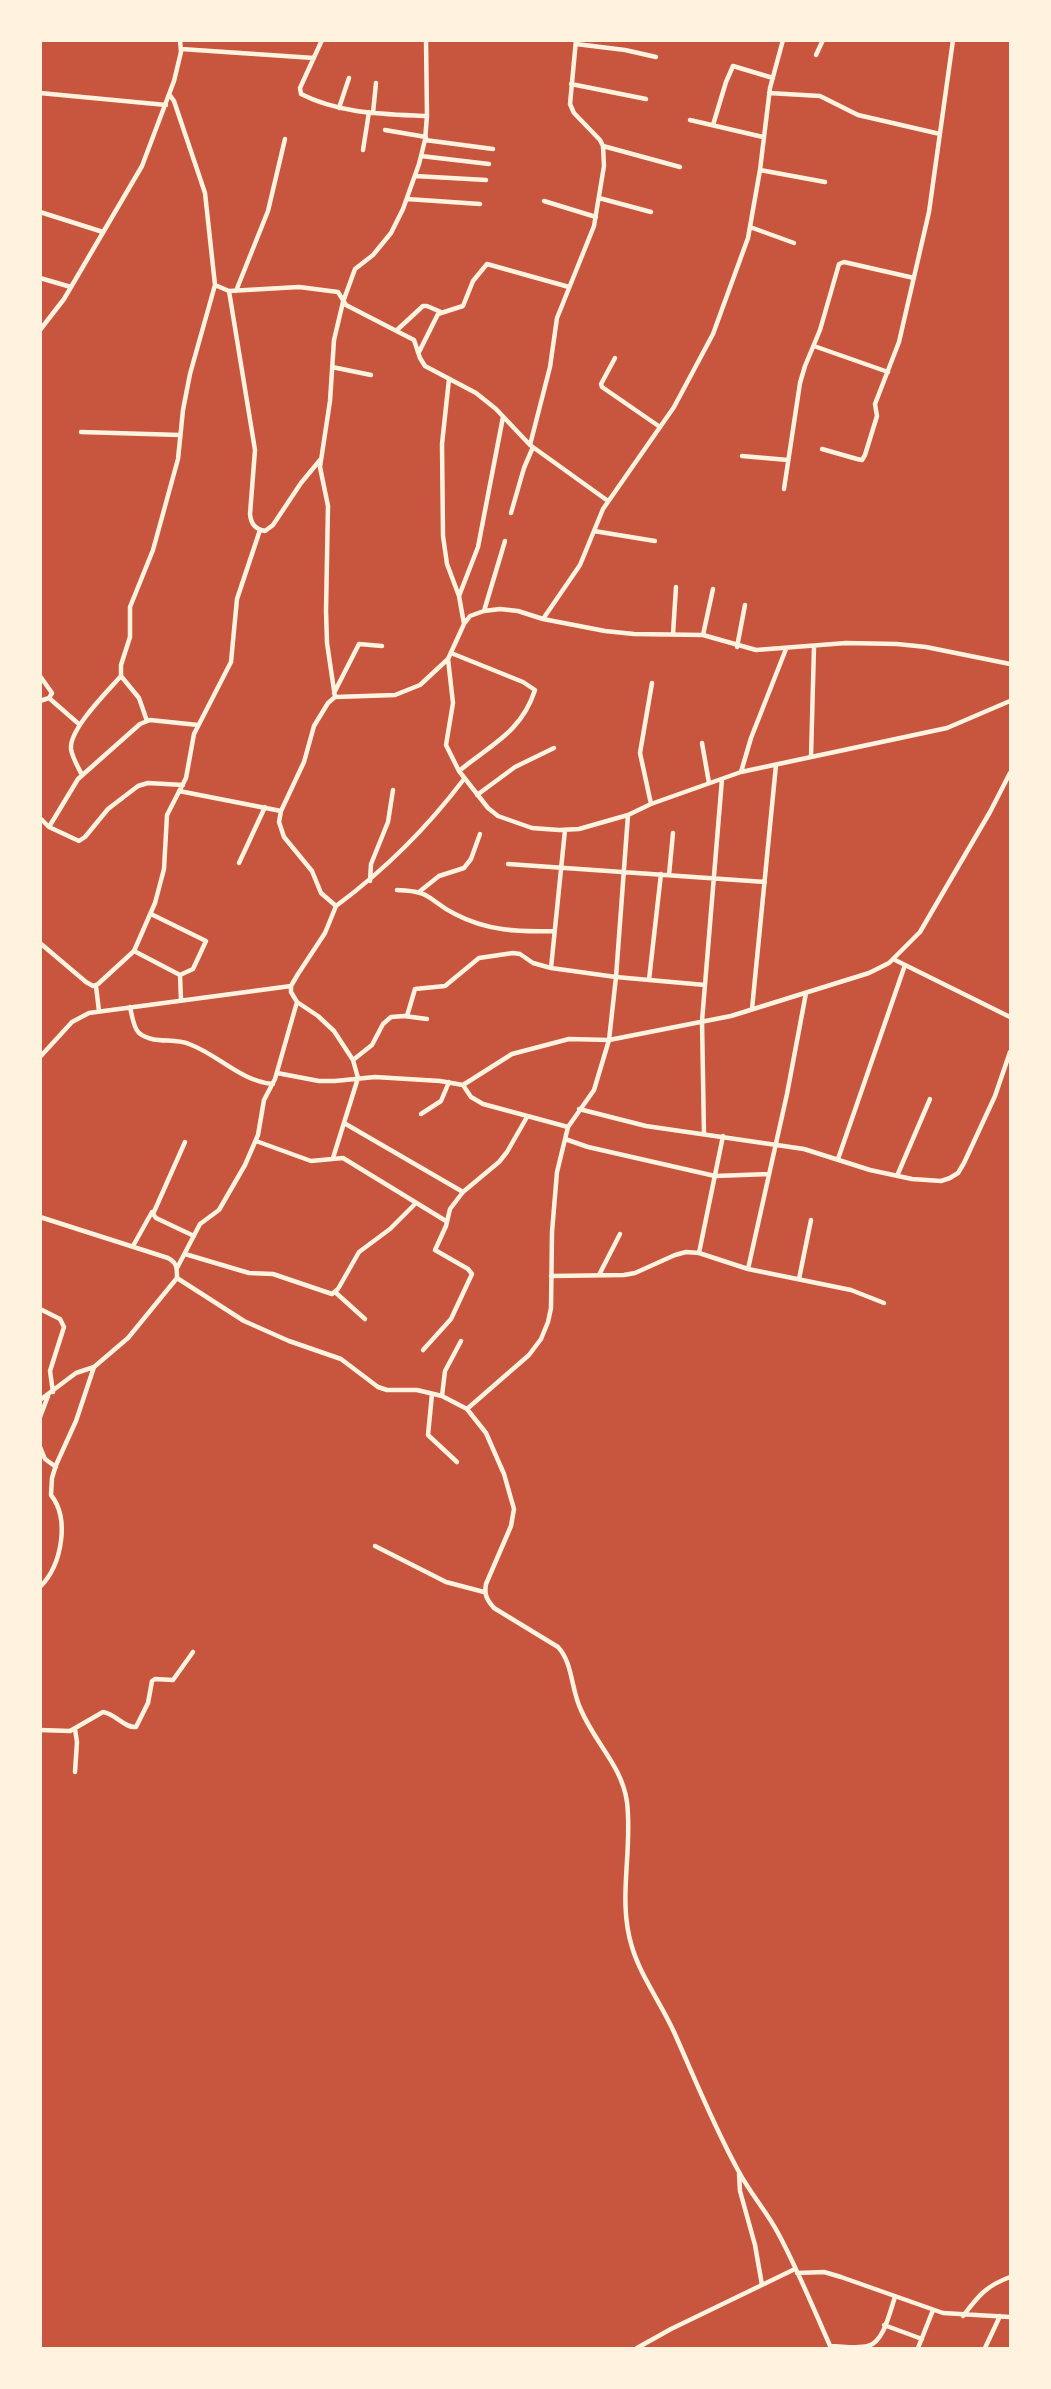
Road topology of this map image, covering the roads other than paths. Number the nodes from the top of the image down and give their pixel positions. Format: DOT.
graph roads {
  1 [pos="180,40"];
  2 [pos="322,40"];
  3 [pos="426,40"];
  4 [pos="783,40"];
  5 [pos="823,40"];
  6 [pos="953,41"];
  7 [pos="576,42"];
  8 [pos="181,49"];
  9 [pos="816,55"];
  10 [pos="656,57"];
  11 [pos="314,58"];
  12 [pos="349,78"];
  13 [pos="773,78"];
  14 [pos="376,83"];
  15 [pos="572,84"];
  16 [pos="40,93"];
  17 [pos="770,93"];
  18 [pos="169,94"];
  19 [pos="646,99"];
  20 [pos="166,105"];
  21 [pos="339,108"];
  22 [pos="371,113"];
  23 [pos="427,116"];
  24 [pos="690,120"];
  25 [pos="713,125"];
  26 [pos="385,130"];
  27 [pos="940,134"];
  28 [pos="763,137"];
  29 [pos="425,138"];
  30 [pos="285,139"];
  31 [pos="603,146"];
  32 [pos="493,149"];
  33 [pos="363,150"];
  34 [pos="421,156"];
  35 [pos="489,164"];
  36 [pos="680,166"];
  37 [pos="760,170"];
  38 [pos="415,176"];
  39 [pos="486,180"];
  40 [pos="825,182"];
  41 [pos="599,198"];
  42 [pos="407,199"];
  43 [pos="544,201"];
  44 [pos="480,204"];
  45 [pos="40,212"];
  46 [pos="651,212"];
  47 [pos="596,217"];
  48 [pos="750,227"];
  49 [pos="103,232"];
  50 [pos="794,243"];
  51 [pos="40,278"];
  52 [pos="914,278"];
  53 [pos="215,285"];
  54 [pos="71,287"];
  55 [pos="569,287"];
  56 [pos="229,291"];
  57 [pos="236,291"];
  58 [pos="343,302"];
  59 [pos="441,312"];
  60 [pos="40,330"];
  61 [pos="397,330"];
  62 [pos="814,346"];
  63 [pos="418,352"];
  64 [pos="615,358"];
  65 [pos="332,367"];
  66 [pos="888,372"];
  67 [pos="371,375"];
  68 [pos="449,379"];
  69 [pos="503,417"];
  70 [pos="660,426"];
  71 [pos="81,432"];
  72 [pos="180,435"];
  73 [pos="531,446"];
  74 [pos="822,449"];
  75 [pos="742,456"];
  76 [pos="320,460"];
  77 [pos="788,460"];
  78 [pos="784,489"];
  79 [pos="608,501"];
  80 [pos="511,513"];
  81 [pos="260,530"];
  82 [pos="594,531"];
  83 [pos="505,541"];
  84 [pos="655,541"];
  85 [pos="676,587"];
  86 [pos="712,589"];
  87 [pos="459,596"];
  88 [pos="745,605"];
  89 [pos="484,611"];
  90 [pos="543,619"];
  91 [pos="464,624"];
  92 [pos="673,634"];
  93 [pos="703,635"];
  94 [pos="382,646"];
  95 [pos="737,647"];
  96 [pos="814,647"];
  97 [pos="786,650"];
  98 [pos="451,652"];
  99 [pos="448,659"];
  100 [pos="1011,664"];
  101 [pos="40,676"];
  102 [pos="121,676"];
  103 [pos="652,683"];
  104 [pos="335,695"];
  105 [pos="49,698"];
  106 [pos="40,701"];
  107 [pos="1011,701"];
  108 [pos="147,721"];
  109 [pos="80,725"];
  110 [pos="198,725"];
  111 [pos="702,742"];
  112 [pos="554,748"];
  113 [pos="811,757"];
  114 [pos="776,765"];
  115 [pos="459,771"];
  116 [pos="741,772"];
  117 [pos="1011,772"];
  118 [pos="82,775"];
  119 [pos="464,779"];
  120 [pos="722,779"];
  121 [pos="709,783"];
  122 [pos="183,785"];
  123 [pos="393,790"];
  124 [pos="179,791"];
  125 [pos="477,795"];
  126 [pos="651,804"];
  127 [pos="265,807"];
  128 [pos="280,811"];
  129 [pos="628,815"];
  130 [pos="40,818"];
  131 [pos="49,827"];
  132 [pos="565,830"];
  133 [pos="673,833"];
  134 [pos="480,834"];
  135 [pos="239,863"];
  136 [pos="508,864"];
  137 [pos="560,867"];
  138 [pos="624,871"];
  139 [pos="661,874"];
  140 [pos="669,875"];
  141 [pos="714,878"];
  142 [pos="370,880"];
  143 [pos="765,882"];
  144 [pos="397,890"];
  145 [pos="419,892"];
  146 [pos="336,906"];
  147 [pos="151,914"];
  148 [pos="554,931"];
  149 [pos="40,943"];
  150 [pos="134,951"];
  151 [pos="893,959"];
  152 [pos="905,965"];
  153 [pos="551,968"];
  154 [pos="180,975"];
  155 [pos="616,977"];
  156 [pos="649,980"];
  157 [pos="705,985"];
  158 [pos="96,986"];
  159 [pos="291,986"];
  160 [pos="806,993"];
  161 [pos="181,1000"];
  162 [pos="297,1002"];
  163 [pos="130,1007"];
  164 [pos="752,1009"];
  165 [pos="99,1011"];
  166 [pos="407,1016"];
  167 [pos="1011,1017"];
  168 [pos="427,1019"];
  169 [pos="702,1021"];
  170 [pos="609,1040"];
  171 [pos="1011,1052"];
  172 [pos="40,1057"];
  173 [pos="353,1060"];
  174 [pos="277,1073"];
  175 [pos="358,1078"];
  176 [pos="449,1082"];
  177 [pos="273,1084"];
  178 [pos="463,1085"];
  179 [pos="930,1099"];
  180 [pos="579,1109"];
  181 [pos="421,1114"];
  182 [pos="527,1117"];
  183 [pos="344,1123"];
  184 [pos="568,1127"];
  185 [pos="704,1134"];
  186 [pos="723,1137"];
  187 [pos="565,1139"];
  188 [pos="256,1141"];
  189 [pos="184,1142"];
  190 [pos="776,1144"];
  191 [pos="333,1158"];
  192 [pos="838,1159"];
  193 [pos="769,1174"];
  194 [pos="714,1176"];
  195 [pos="897,1176"];
  196 [pos="463,1192"];
  197 [pos="416,1203"];
  198 [pos="153,1211"];
  199 [pos="40,1217"];
  200 [pos="811,1220"];
  201 [pos="446,1221"];
  202 [pos="621,1234"];
  203 [pos="194,1236"];
  204 [pos="133,1246"];
  205 [pos="699,1253"];
  206 [pos="185,1254"];
  207 [pos="177,1268"];
  208 [pos="748,1269"];
  209 [pos="599,1275"];
  210 [pos="551,1276"];
  211 [pos="177,1278"];
  212 [pos="799,1279"];
  213 [pos="335,1292"];
  214 [pos="884,1303"];
  215 [pos="40,1309"];
  216 [pos="365,1319"];
  217 [pos="461,1341"];
  218 [pos="423,1350"];
  219 [pos="94,1367"];
  220 [pos="51,1394"];
  221 [pos="432,1394"];
  222 [pos="442,1396"];
  223 [pos="40,1400"];
  224 [pos="467,1409"];
  225 [pos="40,1418"];
  226 [pos="40,1447"];
  227 [pos="457,1462"];
  228 [pos="56,1467"];
  229 [pos="375,1546"];
  230 [pos="40,1587"];
  231 [pos="484,1592"];
  232 [pos="193,1652"];
  233 [pos="75,1729"];
  234 [pos="40,1730"];
  235 [pos="75,1772"];
  236 [pos="739,2172"];
  237 [pos="796,2271"];
  238 [pos="1011,2277"];
  239 [pos="762,2285"];
  240 [pos="895,2297"];
  241 [pos="933,2310"];
  242 [pos="963,2316"];
  243 [pos="1000,2316"];
  244 [pos="1011,2317"];
  245 [pos="884,2325"];
  246 [pos="922,2339"];
  247 [pos="831,2347"];
  248 [pos="870,2347"];
  249 [pos="637,2349"];
  250 [pos="918,2349"];
  251 [pos="985,2349"];
  1 -- 8 [label="street"];
  2 -- 11 [label="street"];
  3 -- 23 [label="street"];
  4 -- 13 [label="street"];
  5 -- 9 [label="street"];
  6 -- 27 [label="street"];
  7 -- 10 [label="street"];
  7 -- 15 [label="street"];
  8 -- 11 [label="street"];
  8 -- 18 [label="street"];
  11 -- 21 [label="street"];
  12 -- 21 [label="street"];
  13 -- 17 [label="street"];
  13 -- 25 [label="street"];
  14 -- 22 [label="street"];
  15 -- 19 [label="street"];
  15 -- 31 [label="street"];
  16 -- 20 [label="street"];
  17 -- 27 [label="street"];
  17 -- 28 [label="street"];
  18 -- 20 [label="street"];
  18 -- 53 [label="street"];
  20 -- 49 [label="street"];
  21 -- 22 [label="street"];
  22 -- 23 [label="street"];
  22 -- 33 [label="street"];
  23 -- 29 [label="street"];
  24 -- 25 [label="street"];
  25 -- 28 [label="street"];
  26 -- 29 [label="street"];
  27 -- 52 [label="street"];
  28 -- 37 [label="street"];
  29 -- 32 [label="street"];
  29 -- 34 [label="street"];
  30 -- 57 [label="street"];
  31 -- 36 [label="street"];
  31 -- 41 [label="street"];
  34 -- 35 [label="street"];
  34 -- 38 [label="street"];
  37 -- 40 [label="street"];
  37 -- 48 [label="street"];
  38 -- 39 [label="street"];
  38 -- 42 [label="street"];
  41 -- 46 [label="street"];
  41 -- 47 [label="street"];
  42 -- 44 [label="street"];
  42 -- 58 [label="street"];
  43 -- 47 [label="street"];
  45 -- 49 [label="street"];
  47 -- 55 [label="street"];
  48 -- 50 [label="street"];
  48 -- 70 [label="street"];
  49 -- 54 [label="street"];
  51 -- 54 [label="street"];
  52 -- 62 [label="street"];
  52 -- 66 [label="street"];
  53 -- 56 [label="street"];
  53 -- 72 [label="street"];
  54 -- 60 [label="street"];
  55 -- 59 [label="street"];
  55 -- 73 [label="street"];
  56 -- 57 [label="street"];
  56 -- 81 [label="street"];
  57 -- 58 [label="street"];
  58 -- 61 [label="street"];
  58 -- 65 [label="street"];
  59 -- 61 [label="street"];
  59 -- 63 [label="street"];
  61 -- 63 [label="street"];
  62 -- 66 [label="street"];
  62 -- 77 [label="street"];
  63 -- 68 [label="street"];
  64 -- 70 [label="street"];
  65 -- 67 [label="street"];
  65 -- 76 [label="street"];
  66 -- 74 [label="street"];
  68 -- 69 [label="street"];
  68 -- 87 [label="street"];
  69 -- 73 [label="street"];
  69 -- 87 [label="street"];
  70 -- 79 [label="street"];
  71 -- 72 [label="street"];
  72 -- 102 [label="street"];
  73 -- 79 [label="street"];
  73 -- 80 [label="street"];
  75 -- 77 [label="street"];
  76 -- 81 [label="street"];
  76 -- 104 [label="street"];
  77 -- 78 [label="street"];
  79 -- 82 [label="street"];
  81 -- 110 [label="street"];
  82 -- 84 [label="street"];
  82 -- 90 [label="street"];
  83 -- 89 [label="street"];
  85 -- 92 [label="street"];
  86 -- 93 [label="street"];
  87 -- 91 [label="street"];
  88 -- 95 [label="street"];
  89 -- 90 [label="street"];
  89 -- 91 [label="street"];
  90 -- 92 [label="street"];
  91 -- 98 [label="street"];
  92 -- 93 [label="street"];
  93 -- 95 [label="street"];
  94 -- 104 [label="street"];
  95 -- 97 [label="street"];
  96 -- 97 [label="street"];
  96 -- 100 [label="street"];
  96 -- 113 [label="street"];
  97 -- 116 [label="street"];
  98 -- 99 [label="street"];
  98 -- 115 [label="street"];
  99 -- 104 [label="street"];
  99 -- 115 [label="street"];
  101 -- 105 [label="street"];
  102 -- 108 [label="street"];
  102 -- 109 [label="street"];
  103 -- 126 [label="street"];
  104 -- 128 [label="street"];
  105 -- 106 [label="street"];
  105 -- 109 [label="street"];
  107 -- 113 [label="street"];
  108 -- 110 [label="street"];
  108 -- 118 [label="street"];
  109 -- 118 [label="street"];
  110 -- 122 [label="street"];
  111 -- 121 [label="street"];
  112 -- 125 [label="street"];
  113 -- 114 [label="street"];
  114 -- 116 [label="street"];
  114 -- 143 [label="street"];
  115 -- 119 [label="street"];
  116 -- 120 [label="street"];
  117 -- 151 [label="street"];
  118 -- 131 [label="street"];
  119 -- 125 [label="street"];
  119 -- 142 [label="street"];
  120 -- 121 [label="street"];
  120 -- 141 [label="street"];
  121 -- 126 [label="street"];
  122 -- 124 [label="street"];
  122 -- 131 [label="street"];
  123 -- 142 [label="street"];
  124 -- 127 [label="street"];
  124 -- 147 [label="street"];
  125 -- 132 [label="street"];
  126 -- 129 [label="street"];
  127 -- 128 [label="street"];
  127 -- 135 [label="street"];
  128 -- 146 [label="street"];
  129 -- 132 [label="street"];
  129 -- 138 [label="street"];
  130 -- 131 [label="street"];
  132 -- 137 [label="street"];
  133 -- 140 [label="street"];
  134 -- 145 [label="street"];
  136 -- 137 [label="street"];
  137 -- 138 [label="street"];
  137 -- 148 [label="street"];
  138 -- 139 [label="street"];
  138 -- 155 [label="street"];
  139 -- 140 [label="street"];
  139 -- 156 [label="street"];
  140 -- 141 [label="street"];
  141 -- 143 [label="street"];
  141 -- 157 [label="street"];
  142 -- 146 [label="street"];
  143 -- 164 [label="street"];
  144 -- 145 [label="street"];
  145 -- 148 [label="street"];
  146 -- 159 [label="street"];
  147 -- 150 [label="street"];
  147 -- 154 [label="street"];
  148 -- 153 [label="street"];
  149 -- 158 [label="street"];
  150 -- 154 [label="street"];
  150 -- 158 [label="street"];
  151 -- 152 [label="street"];
  151 -- 160 [label="street"];
  152 -- 167 [label="street"];
  152 -- 192 [label="street"];
  153 -- 155 [label="street"];
  153 -- 166 [label="street"];
  154 -- 161 [label="street"];
  155 -- 156 [label="street"];
  155 -- 170 [label="street"];
  156 -- 157 [label="street"];
  157 -- 169 [label="street"];
  158 -- 165 [label="street"];
  159 -- 161 [label="street"];
  159 -- 162 [label="street"];
  160 -- 164 [label="street"];
  160 -- 190 [label="street"];
  161 -- 163 [label="street"];
  162 -- 173 [label="street"];
  162 -- 174 [label="street"];
  163 -- 165 [label="street"];
  163 -- 177 [label="street"];
  164 -- 169 [label="street"];
  165 -- 172 [label="street"];
  166 -- 168 [label="street"];
  166 -- 173 [label="street"];
  169 -- 170 [label="street"];
  169 -- 185 [label="street"];
  170 -- 178 [label="street"];
  170 -- 180 [label="street"];
  171 -- 195 [label="street"];
  173 -- 175 [label="street"];
  174 -- 175 [label="street"];
  174 -- 177 [label="street"];
  175 -- 176 [label="street"];
  175 -- 183 [label="street"];
  176 -- 178 [label="street"];
  176 -- 181 [label="street"];
  177 -- 188 [label="street"];
  178 -- 182 [label="street"];
  179 -- 195 [label="street"];
  180 -- 184 [label="street"];
  180 -- 185 [label="street"];
  182 -- 184 [label="street"];
  182 -- 196 [label="street"];
  183 -- 191 [label="street"];
  183 -- 196 [label="street"];
  184 -- 187 [label="street"];
  185 -- 186 [label="street"];
  186 -- 190 [label="street"];
  186 -- 194 [label="street"];
  187 -- 194 [label="street"];
  187 -- 210 [label="street"];
  188 -- 191 [label="street"];
  188 -- 203 [label="street"];
  189 -- 198 [label="street"];
  190 -- 192 [label="street"];
  190 -- 193 [label="street"];
  191 -- 197 [label="street"];
  192 -- 195 [label="street"];
  193 -- 194 [label="street"];
  193 -- 208 [label="street"];
  194 -- 205 [label="street"];
  196 -- 201 [label="street"];
  197 -- 201 [label="street"];
  197 -- 213 [label="street"];
  198 -- 203 [label="street"];
  198 -- 204 [label="street"];
  199 -- 204 [label="street"];
  200 -- 212 [label="street"];
  201 -- 218 [label="street"];
  202 -- 209 [label="street"];
  203 -- 206 [label="street"];
  204 -- 207 [label="street"];
  205 -- 208 [label="street"];
  205 -- 209 [label="street"];
  206 -- 207 [label="street"];
  206 -- 213 [label="street"];
  207 -- 211 [label="street"];
  208 -- 212 [label="street"];
  209 -- 210 [label="street"];
  210 -- 224 [label="street"];
  211 -- 219 [label="street"];
  211 -- 221 [label="street"];
  212 -- 214 [label="street"];
  213 -- 216 [label="street"];
  215 -- 220 [label="street"];
  217 -- 222 [label="street"];
  219 -- 220 [label="street"];
  219 -- 228 [label="street"];
  220 -- 223 [label="street"];
  220 -- 225 [label="street"];
  221 -- 222 [label="street"];
  221 -- 227 [label="street"];
  222 -- 224 [label="street"];
  224 -- 231 [label="street"];
  226 -- 228 [label="street"];
  228 -- 230 [label="street"];
  229 -- 231 [label="street"];
  231 -- 236 [label="street"];
  232 -- 233 [label="street"];
  233 -- 234 [label="street"];
  233 -- 235 [label="street"];
  236 -- 237 [label="street"];
  236 -- 239 [label="street"];
  237 -- 239 [label="street"];
  237 -- 240 [label="street"];
  237 -- 247 [label="street"];
  238 -- 242 [label="street"];
  239 -- 249 [label="street"];
  240 -- 241 [label="street"];
  240 -- 245 [label="street"];
  241 -- 242 [label="street"];
  241 -- 246 [label="street"];
  242 -- 243 [label="street"];
  243 -- 244 [label="street"];
  243 -- 251 [label="street"];
  245 -- 246 [label="street"];
  245 -- 248 [label="street"];
  246 -- 250 [label="street"];
  247 -- 248 [label="street"];
}
